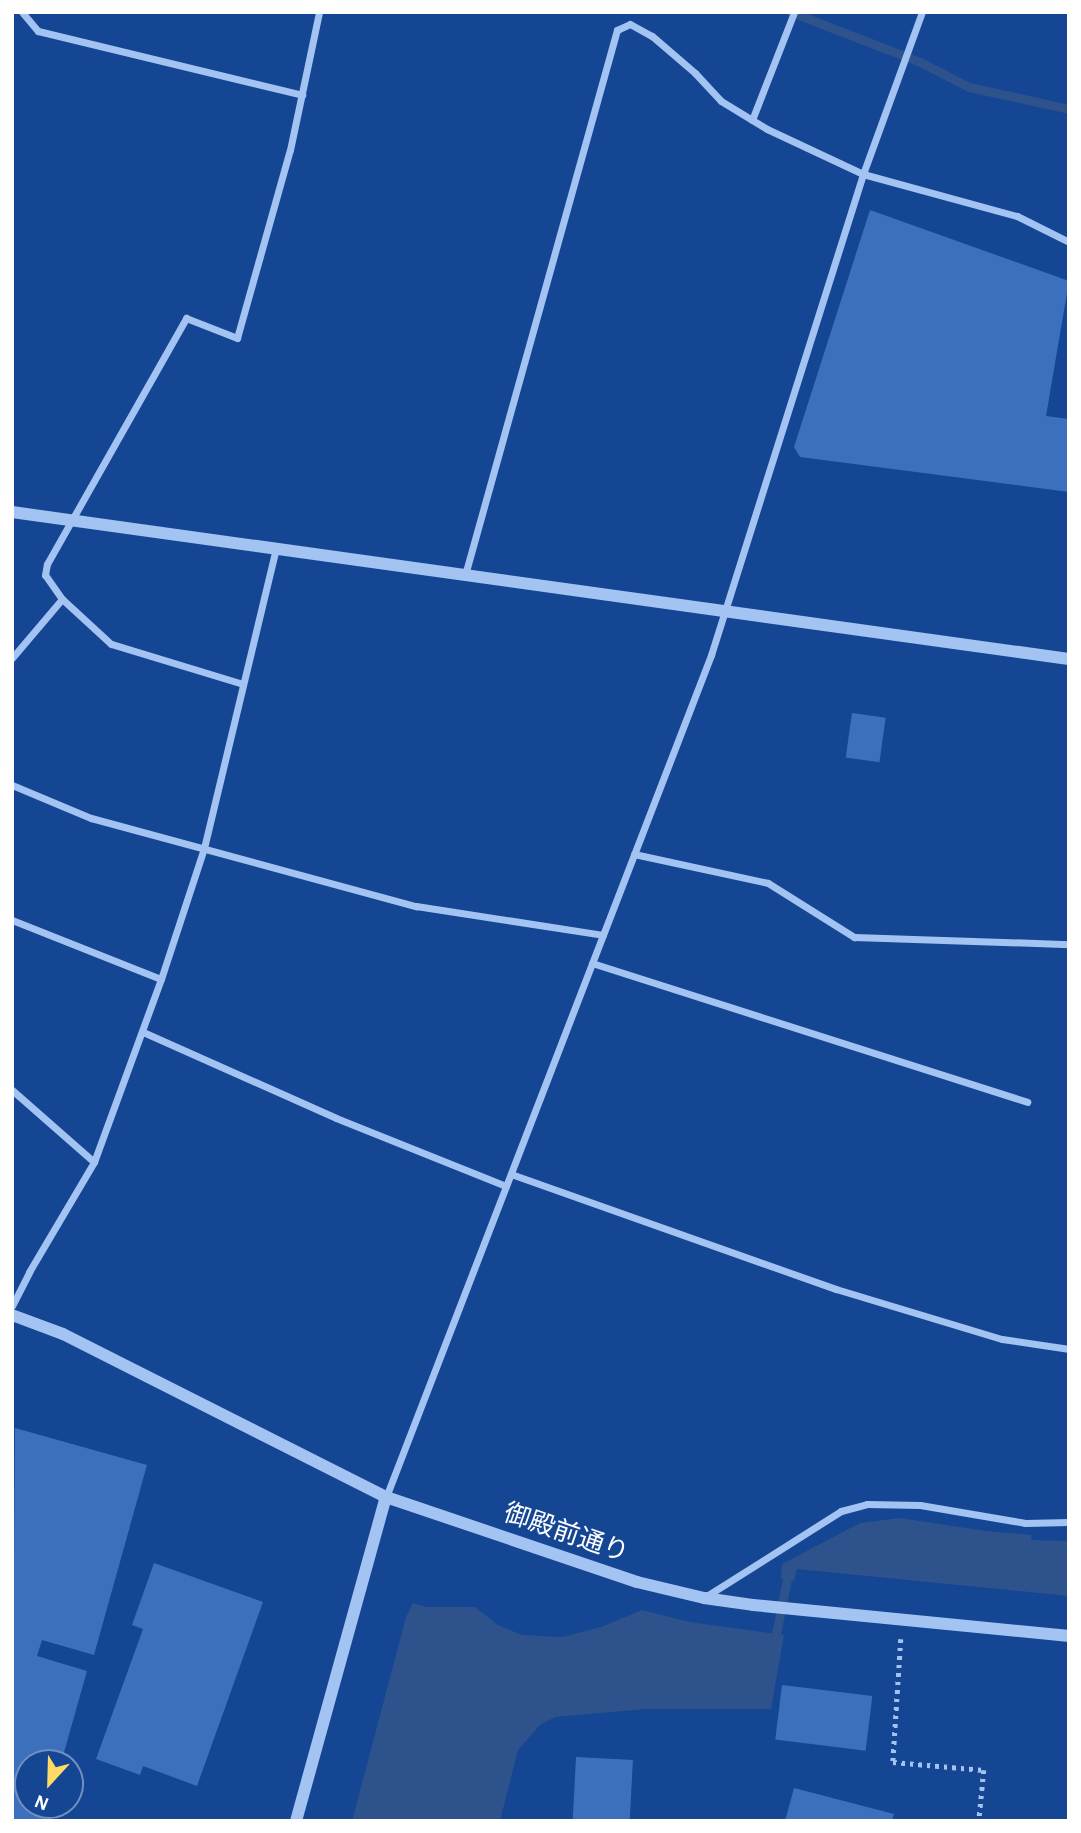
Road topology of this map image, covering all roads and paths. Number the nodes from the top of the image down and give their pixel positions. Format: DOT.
graph roads {
  1 [pos="22,12"];
  2 [pos="319,12"];
  3 [pos="794,12"];
  4 [pos="922,12"];
  5 [pos="302,94"];
  6 [pos="752,120"];
  7 [pos="863,174"];
  8 [pos="1069,242"];
  9 [pos="12,512"];
  10 [pos="72,520"];
  11 [pos="276,548"];
  12 [pos="465,575"];
  13 [pos="62,599"];
  14 [pos="726,611"];
  15 [pos="12,658"];
  16 [pos="1069,659"];
  17 [pos="243,684"];
  18 [pos="12,785"];
  19 [pos="204,848"];
  20 [pos="634,854"];
  21 [pos="12,920"];
  22 [pos="603,935"];
  23 [pos="1069,944"];
  24 [pos="592,963"];
  25 [pos="162,979"];
  26 [pos="143,1032"];
  27 [pos="12,1090"];
  28 [pos="1027,1102"];
  29 [pos="94,1162"];
  30 [pos="511,1174"];
  31 [pos="506,1186"];
  32 [pos="12,1306"];
  33 [pos="12,1315"];
  34 [pos="1069,1349"];
  35 [pos="386,1497"];
  36 [pos="1069,1522"];
  37 [pos="704,1598"];
  38 [pos="902,1621"];
  39 [pos="1069,1636"];
  40 [pos="296,1821"];
  41 [pos="979,1821"];
  1 -- 5 [label="street"];
  2 -- 5 [label="street"];
  3 -- 6 [label="street"];
  4 -- 7 [label="street"];
  5 -- 10 [label="street"];
  6 -- 7 [label="street"];
  6 -- 12 [label="street"];
  7 -- 8 [label="street"];
  7 -- 14 [label="street"];
  9 -- 10 [label="street"];
  10 -- 11 [label="street"];
  10 -- 13 [label="street"];
  11 -- 12 [label="street"];
  11 -- 17 [label="street"];
  12 -- 14 [label="street"];
  13 -- 15 [label="street"];
  13 -- 17 [label="street"];
  14 -- 16 [label="street"];
  14 -- 20 [label="street"];
  17 -- 19 [label="street"];
  18 -- 19 [label="street"];
  19 -- 22 [label="street"];
  19 -- 25 [label="street"];
  20 -- 22 [label="street"];
  20 -- 23 [label="street"];
  21 -- 25 [label="street"];
  22 -- 24 [label="street"];
  24 -- 28 [label="street"];
  24 -- 30 [label="street"];
  25 -- 26 [label="street"];
  26 -- 29 [label="street"];
  26 -- 31 [label="street"];
  27 -- 29 [label="street"];
  29 -- 32 [label="street"];
  30 -- 31 [label="street"];
  30 -- 34 [label="street"];
  31 -- 35 [label="street"];
  33 -- 35 [label="street, 御殿前通り"];
  35 -- 37 [label="street, 御殿前通り"];
  35 -- 40 [label="street"];
  36 -- 37 [label="street"];
  37 -- 38 [label="street, 御殿前通り"];
  38 -- 39 [label="street, 御殿前通り"];
  38 -- 41 [label="path"];
}
